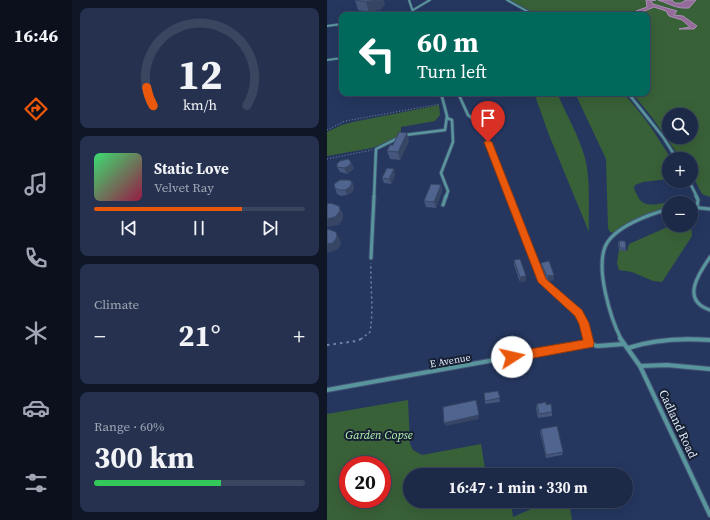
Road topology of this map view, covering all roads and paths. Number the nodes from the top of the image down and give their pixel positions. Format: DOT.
graph roads {
  1 [pos="409,0"];
  2 [pos="430,0"];
  3 [pos="507,0"];
  4 [pos="413,10"];
  5 [pos="529,12"];
  6 [pos="339,24"];
  7 [pos="327,26"];
  8 [pos="339,58"];
  9 [pos="327,60"];
  10 [pos="442,96"];
  11 [pos="459,96"];
  12 [pos="630,96"];
  13 [pos="444,103"];
  14 [pos="447,118"];
  15 [pos="327,130"];
  16 [pos="376,149"];
  17 [pos="673,152"];
  18 [pos="327,159"];
  19 [pos="443,205"];
  20 [pos="698,207"];
  21 [pos="710,209"];
  22 [pos="662,211"];
  23 [pos="710,257"];
  24 [pos="371,258"];
  25 [pos="710,310"];
  26 [pos="710,340"];
  27 [pos="589,343"];
  28 [pos="624,344"];
  29 [pos="327,345"];
  30 [pos="628,348"];
  31 [pos="640,366"];
  32 [pos="710,368"];
  33 [pos="327,390"];
  34 [pos="710,515"];
  1 -- 4 [label="lane"];
  2 -- 4 [label="lane"];
  3 -- 5 [label="lane"];
  6 -- 7 [label="lane"];
  8 -- 9 [label="lane"];
  10 -- 13 [label="lane"];
  11 -- 27 [label="lane"];
  12 -- 17 [label="lane"];
  13 -- 14 [label="lane"];
  13 -- 15 [label="path"];
  14 -- 16 [label="lane"];
  14 -- 19 [label="lane"];
  16 -- 18 [label="path"];
  16 -- 24 [label="lane"];
  20 -- 21 [label="lane"];
  22 -- 28 [label="lane"];
  23 -- 25 [label="lane"];
  24 -- 29 [label="path"];
  26 -- 30 [label="lane"];
  27 -- 28 [label="lane, E Avenue"];
  27 -- 33 [label="lane, E Avenue"];
  28 -- 30 [label="lane, Cadland Road"];
  30 -- 31 [label="lane, Cadland Road"];
  31 -- 32 [label="lane"];
  31 -- 34 [label="lane, Cadland Road"];
}
